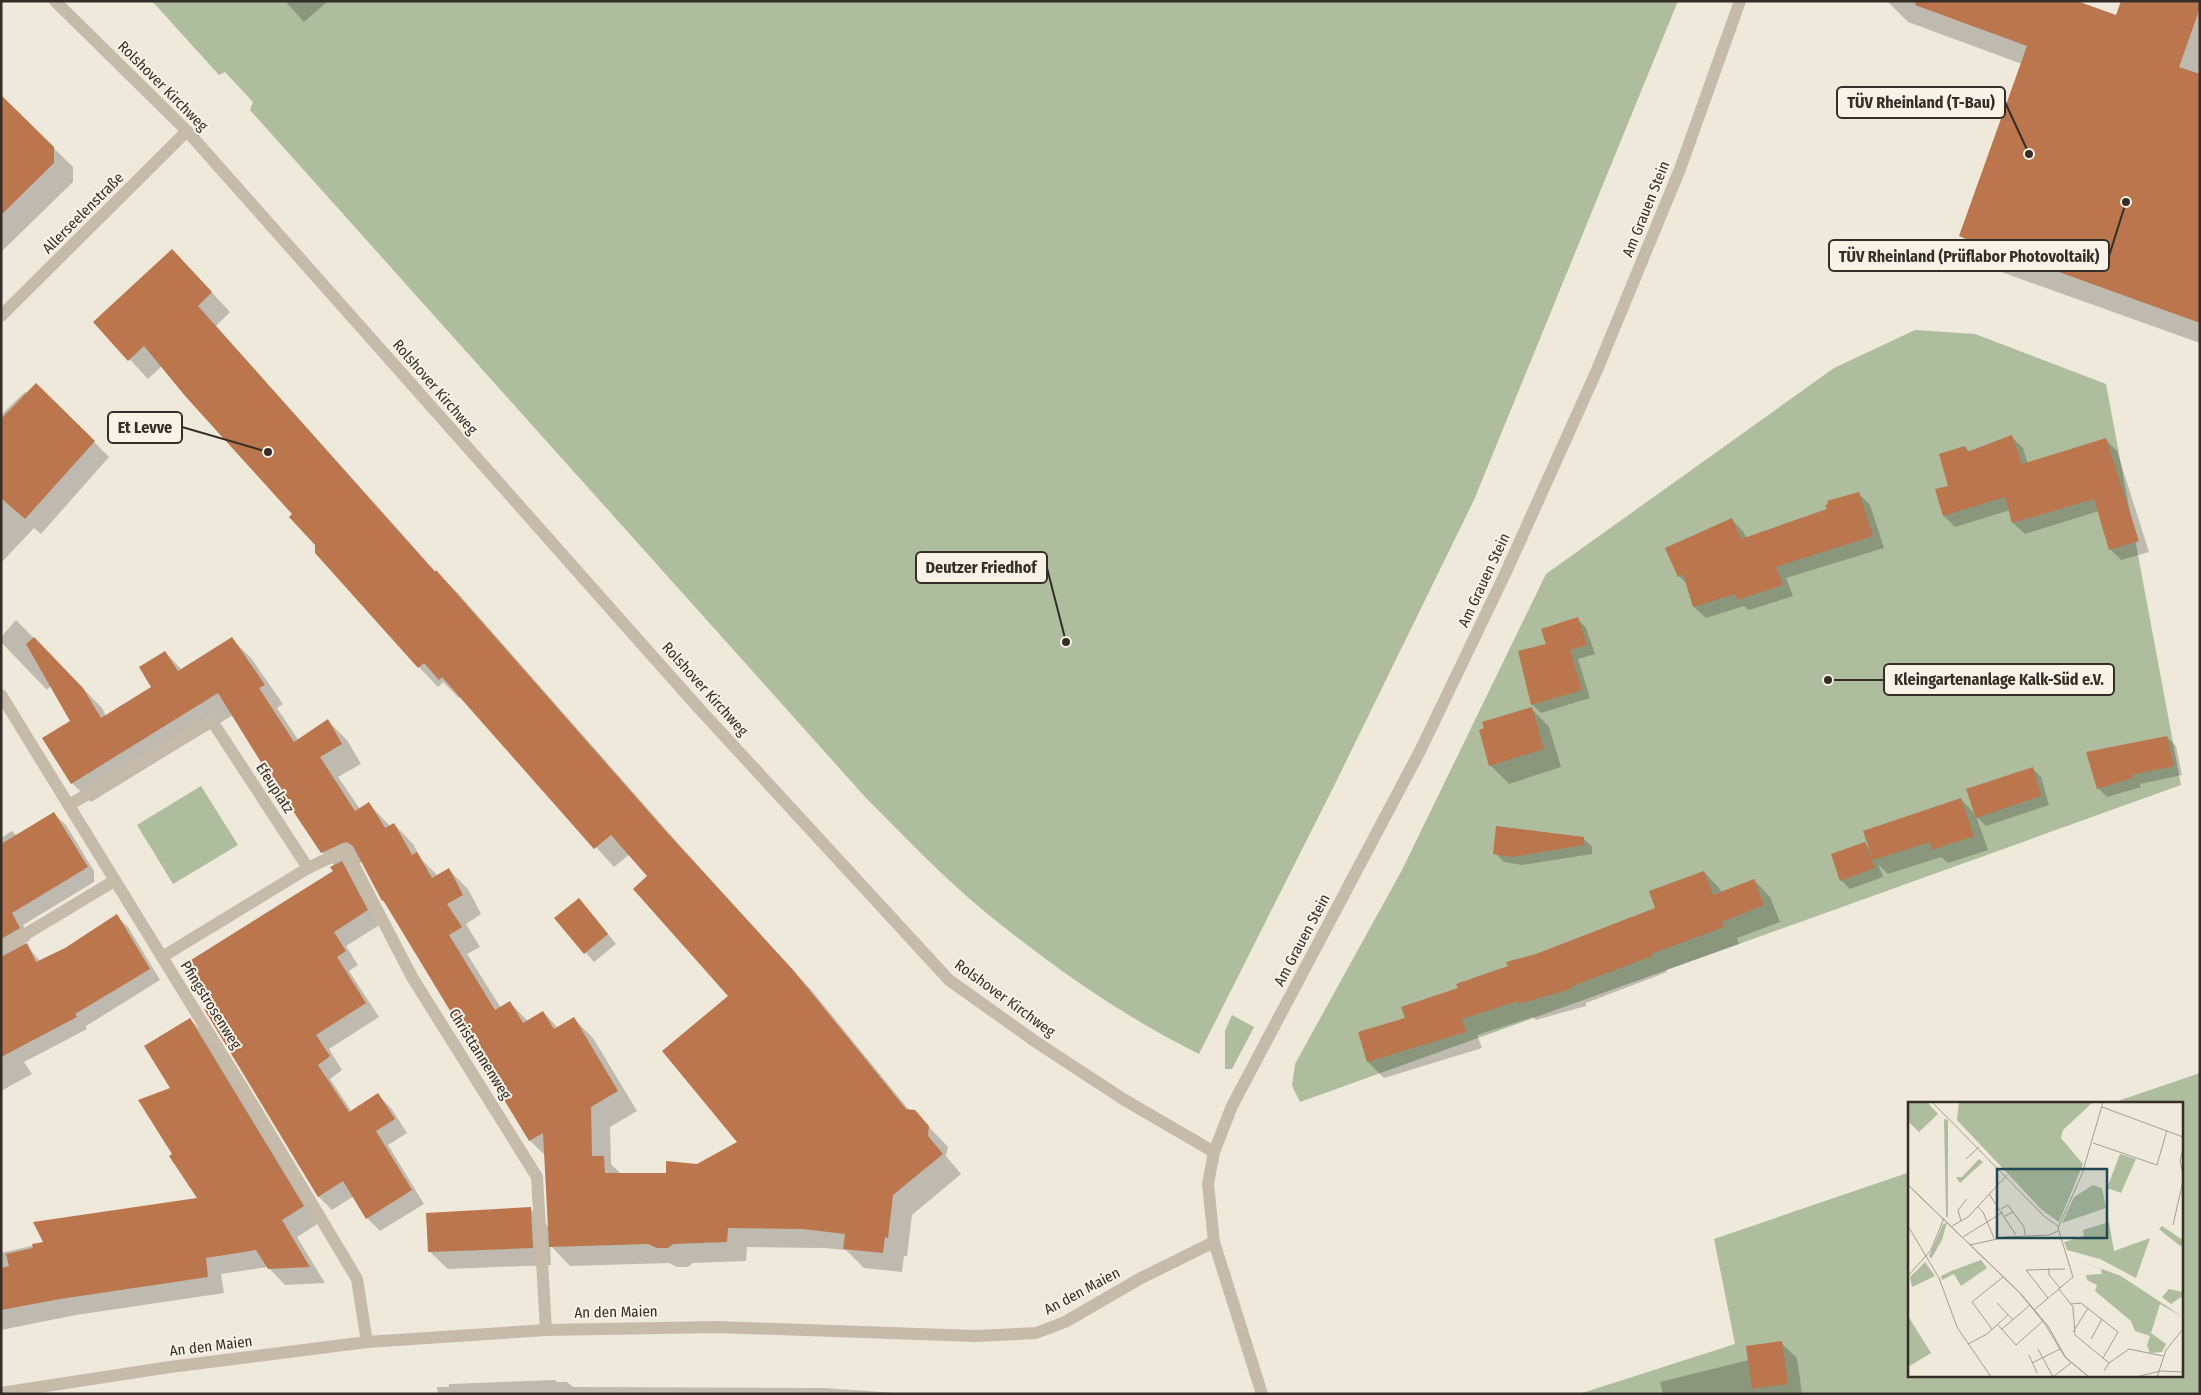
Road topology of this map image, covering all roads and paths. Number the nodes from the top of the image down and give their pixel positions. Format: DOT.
graph roads {
  1 [pos="55,1"];
  2 [pos="1740,1"];
  3 [pos="187,131"];
  4 [pos="1,316"];
  5 [pos="1,695"];
  6 [pos="69,804"];
  7 [pos="308,868"];
  8 [pos="114,881"];
  9 [pos="1,949"];
  10 [pos="162,957"];
  11 [pos="1214,1152"];
  12 [pos="1214,1242"];
  13 [pos="546,1330"];
  14 [pos="367,1342"];
  15 [pos="1,1393"];
  16 [pos="1262,1394"];
  1 -- 3 [label="street, Rolshover Kirchweg"];
  2 -- 11 [label="street, Am Grauen Stein"];
  3 -- 4 [label="street, Allerseelenstraße"];
  3 -- 11 [label="street, Rolshover Kirchweg"];
  5 -- 6 [label="street, Pfingstrosenweg"];
  6 -- 7 [label="street, Efeuplatz"];
  6 -- 8 [label="street, Pfingstrosenweg"];
  7 -- 10 [label="street"];
  7 -- 13 [label="street, Christtannenweg"];
  8 -- 9 [label="street"];
  8 -- 10 [label="street, Pfingstrosenweg"];
  10 -- 14 [label="street, Pfingstrosenweg"];
  11 -- 12 [label="street"];
  12 -- 13 [label="street, An den Maien"];
  12 -- 16 [label="street"];
  13 -- 14 [label="street, An den Maien"];
  14 -- 15 [label="street, An den Maien"];
}
